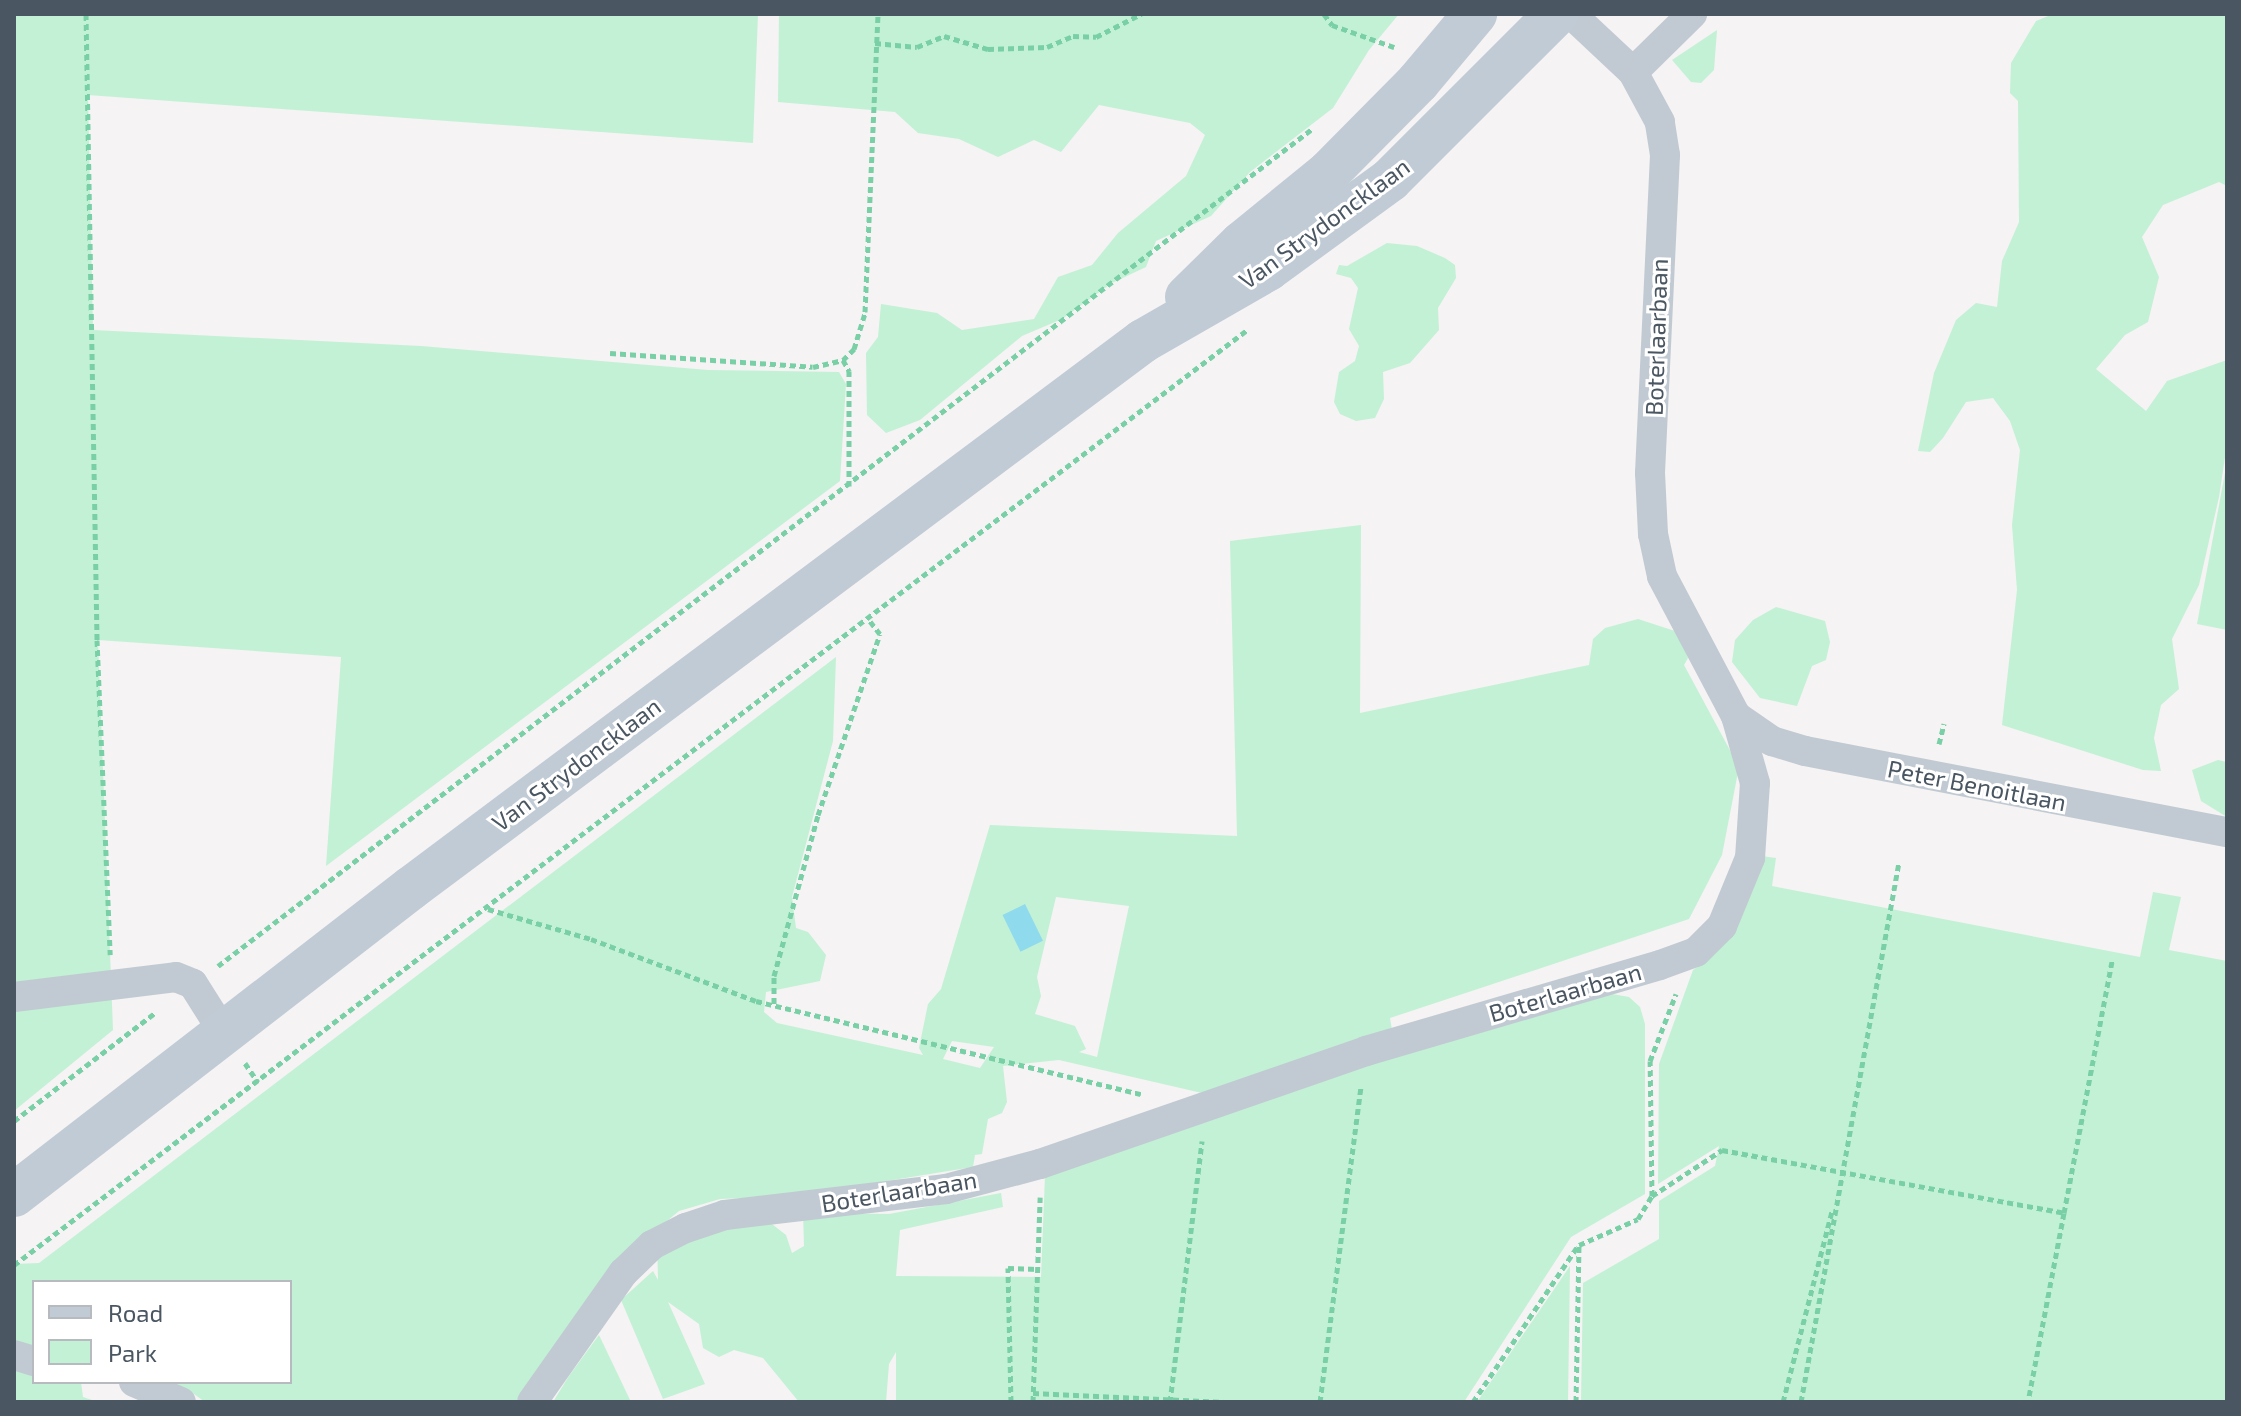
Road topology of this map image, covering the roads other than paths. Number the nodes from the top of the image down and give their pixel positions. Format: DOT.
graph roads {
  1 [pos="1475,14"];
  2 [pos="1556,14"];
  3 [pos="1571,14"];
  4 [pos="1692,14"];
  5 [pos="1633,72"];
  6 [pos="1143,341"];
  7 [pos="1736,716"];
  8 [pos="2227,832"];
  9 [pos="14,997"];
  10 [pos="224,1033"];
  11 [pos="14,1195"];
  12 [pos="139,1384"];
  13 [pos="181,1402"];
  14 [pos="532,1402"];
  1 -- 6 [label="main road, Van Strydoncklaan"];
  2 -- 6 [label="main road, Van Strydoncklaan"];
  3 -- 5 [label="street, Boterlaarbaan"];
  4 -- 5 [label="street"];
  5 -- 7 [label="street, Boterlaarbaan"];
  6 -- 10 [label="main road, Van Strydoncklaan"];
  7 -- 8 [label="street, Peter Benoitlaan"];
  7 -- 14 [label="street, Boterlaarbaan"];
  9 -- 10 [label="street"];
  10 -- 11 [label="main road, Van Strydoncklaan"];
  12 -- 13 [label="street"];
}
